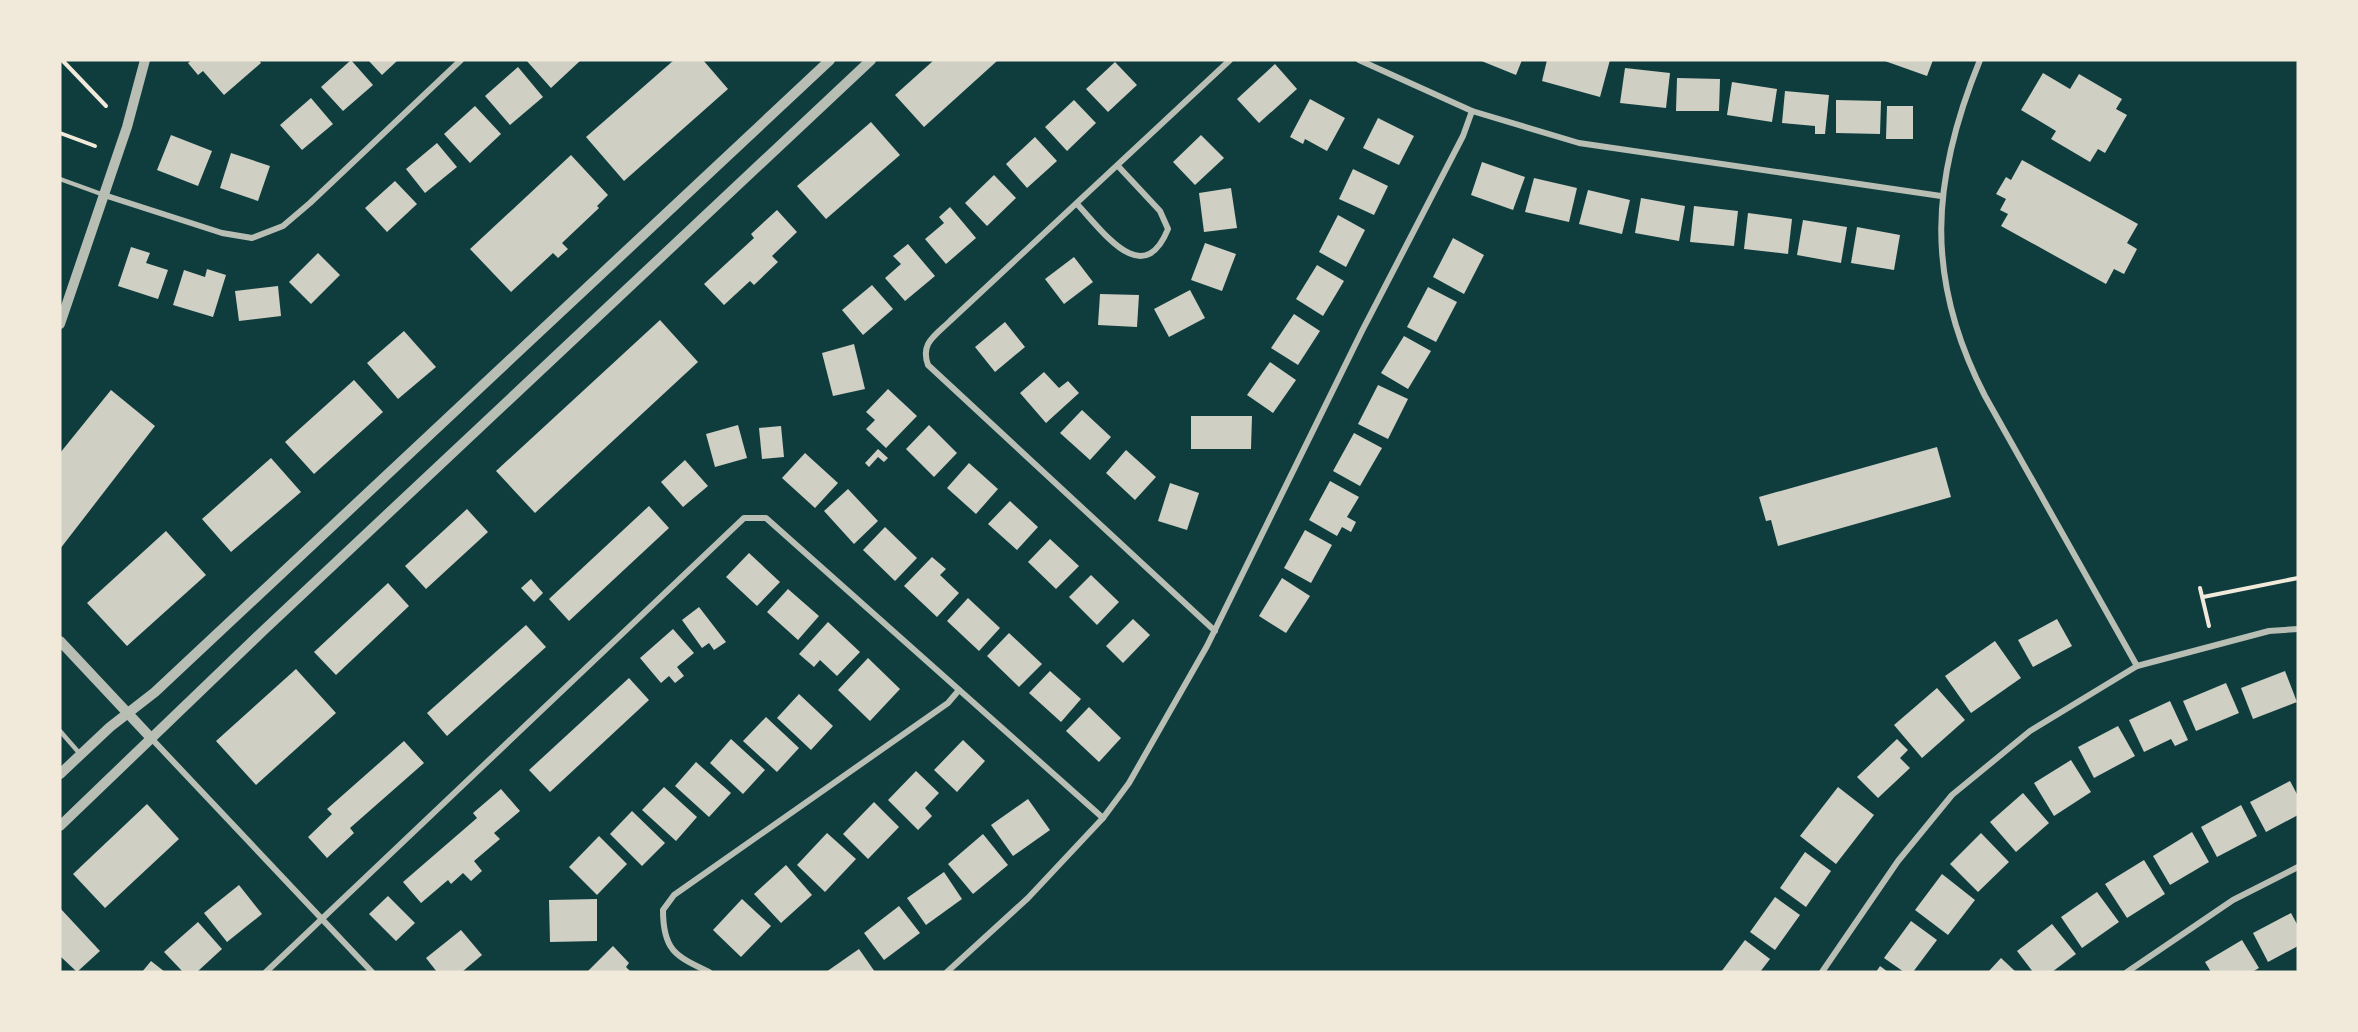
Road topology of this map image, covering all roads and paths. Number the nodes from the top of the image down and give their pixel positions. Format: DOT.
graph roads {
  1 [pos="62,60"];
  2 [pos="145,60"];
  3 [pos="461,60"];
  4 [pos="830,60"];
  5 [pos="871,60"];
  6 [pos="1230,60"];
  7 [pos="1359,60"];
  8 [pos="1980,60"];
  9 [pos="106,106"];
  10 [pos="1472,111"];
  11 [pos="60,133"];
  12 [pos="95,146"];
  13 [pos="1118,166"];
  14 [pos="60,179"];
  15 [pos="105,195"];
  16 [pos="1941,196"];
  17 [pos="1077,204"];
  18 [pos="60,324"];
  19 [pos="2298,578"];
  20 [pos="2200,588"];
  21 [pos="2203,597"];
  22 [pos="2209,626"];
  23 [pos="2298,629"];
  24 [pos="1215,631"];
  25 [pos="60,641"];
  26 [pos="2137,666"];
  27 [pos="959,690"];
  28 [pos="128,713"];
  29 [pos="60,731"];
  30 [pos="152,738"];
  31 [pos="81,755"];
  32 [pos="60,774"];
  33 [pos="1103,818"];
  34 [pos="60,826"];
  35 [pos="2298,867"];
  36 [pos="322,920"];
  37 [pos="266,972"];
  38 [pos="372,972"];
  39 [pos="709,972"];
  40 [pos="947,972"];
  41 [pos="1822,972"];
  42 [pos="2127,972"];
  1 -- 9 [label="path"];
  2 -- 15 [label="street"];
  3 -- 15 [label="street"];
  4 -- 28 [label="street"];
  5 -- 30 [label="street"];
  6 -- 13 [label="street"];
  7 -- 10 [label="street"];
  8 -- 16 [label="street"];
  10 -- 16 [label="street"];
  10 -- 24 [label="street"];
  11 -- 12 [label="path"];
  13 -- 17 [label="street"];
  13 -- 17 [label="street"];
  14 -- 15 [label="lane"];
  15 -- 18 [label="street"];
  16 -- 26 [label="street"];
  17 -- 24 [label="street"];
  19 -- 21 [label="path"];
  20 -- 21 [label="path"];
  21 -- 22 [label="path"];
  23 -- 26 [label="street"];
  24 -- 33 [label="street"];
  25 -- 28 [label="street"];
  26 -- 41 [label="street"];
  27 -- 33 [label="street"];
  27 -- 36 [label="street"];
  27 -- 39 [label="street"];
  28 -- 30 [label="street"];
  28 -- 31 [label="street"];
  29 -- 31 [label="lane"];
  30 -- 34 [label="street"];
  30 -- 36 [label="street"];
  31 -- 32 [label="street"];
  33 -- 40 [label="street"];
  35 -- 42 [label="street"];
  36 -- 37 [label="street"];
  36 -- 38 [label="street"];
}
